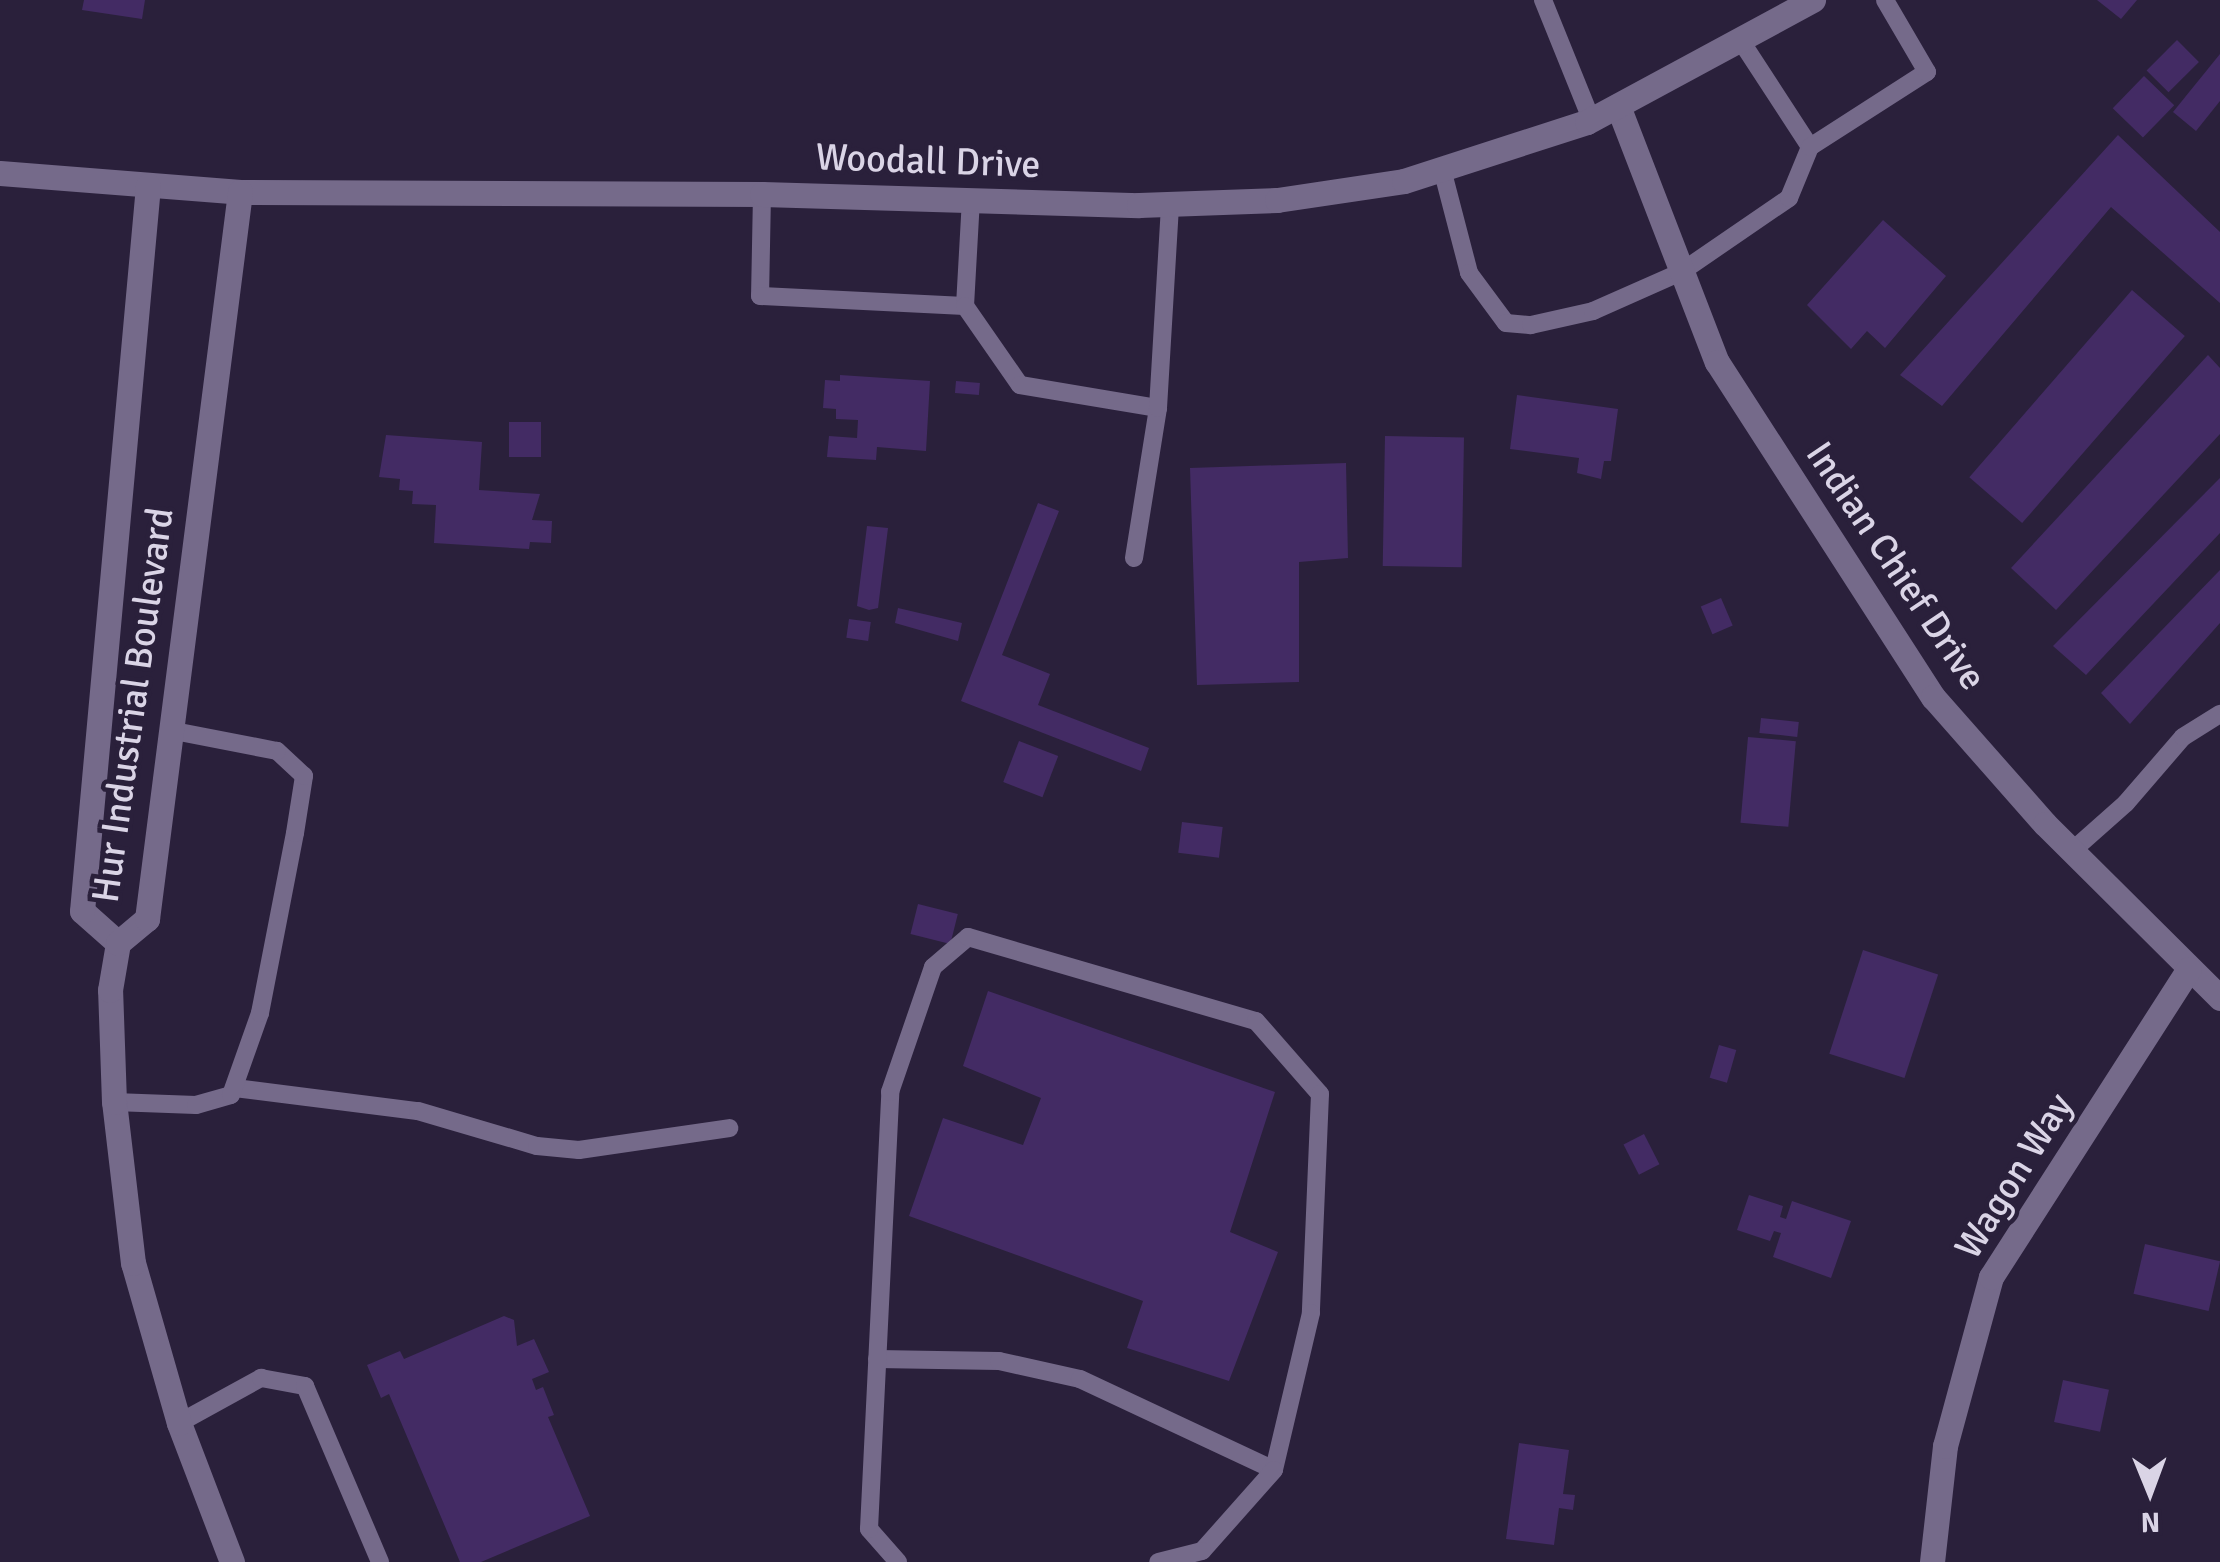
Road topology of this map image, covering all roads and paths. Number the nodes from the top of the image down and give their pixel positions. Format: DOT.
graph roads {
  1 [pos="1544,0"];
  2 [pos="1813,0"];
  3 [pos="1885,0"];
  4 [pos="1741,41"];
  5 [pos="1618,106"];
  6 [pos="1591,120"];
  7 [pos="1810,146"];
  8 [pos="1442,169"];
  9 [pos="0,174"];
  10 [pos="148,186"];
  11 [pos="240,192"];
  12 [pos="762,194"];
  13 [pos="971,200"];
  14 [pos="1170,204"];
  15 [pos="1681,272"];
  16 [pos="966,306"];
  17 [pos="1158,408"];
  18 [pos="1134,558"];
  19 [pos="2220,714"];
  20 [pos="169,730"];
  21 [pos="2072,852"];
  22 [pos="118,943"];
  23 [pos="2189,968"];
  24 [pos="2220,998"];
  25 [pos="235,1088"];
  26 [pos="114,1102"];
  27 [pos="729,1128"];
  28 [pos="877,1360"];
  29 [pos="179,1423"];
  30 [pos="1274,1470"];
  31 [pos="232,1562"];
  32 [pos="380,1562"];
  33 [pos="898,1562"];
  34 [pos="1158,1562"];
  35 [pos="1932,1562"];
  1 -- 6 [label="lane"];
  2 -- 4 [label="street, Woodall Drive"];
  3 -- 7 [label="lane"];
  4 -- 5 [label="street, Woodall Drive"];
  4 -- 7 [label="lane"];
  5 -- 6 [label="street, Woodall Drive"];
  5 -- 15 [label="street, Indian Chief Drive"];
  6 -- 8 [label="street, Woodall Drive"];
  7 -- 15 [label="lane"];
  8 -- 14 [label="street, Woodall Drive"];
  8 -- 15 [label="lane"];
  9 -- 10 [label="street, Woodall Drive"];
  10 -- 11 [label="street, Woodall Drive"];
  10 -- 22 [label="street"];
  11 -- 12 [label="street, Woodall Drive"];
  11 -- 20 [label="street, Hur Industrial Boulevard"];
  12 -- 13 [label="street, Woodall Drive"];
  12 -- 16 [label="lane"];
  13 -- 14 [label="street, Woodall Drive"];
  13 -- 16 [label="lane"];
  14 -- 17 [label="lane"];
  15 -- 21 [label="street, Indian Chief Drive"];
  16 -- 17 [label="lane"];
  17 -- 18 [label="lane"];
  19 -- 21 [label="lane"];
  20 -- 22 [label="street, Hur Industrial Boulevard"];
  20 -- 25 [label="lane"];
  21 -- 23 [label="street, Indian Chief Drive"];
  22 -- 26 [label="street, Hur Industrial Boulevard"];
  23 -- 24 [label="street, Indian Chief Drive"];
  23 -- 35 [label="street, Wagon Way"];
  25 -- 26 [label="lane"];
  25 -- 27 [label="lane"];
  26 -- 29 [label="street, Hur Industrial Boulevard"];
  28 -- 30 [label="lane"];
  28 -- 30 [label="lane"];
  28 -- 33 [label="lane"];
  29 -- 31 [label="street, Hur Industrial Boulevard"];
  29 -- 32 [label="lane"];
  30 -- 34 [label="lane"];
}
